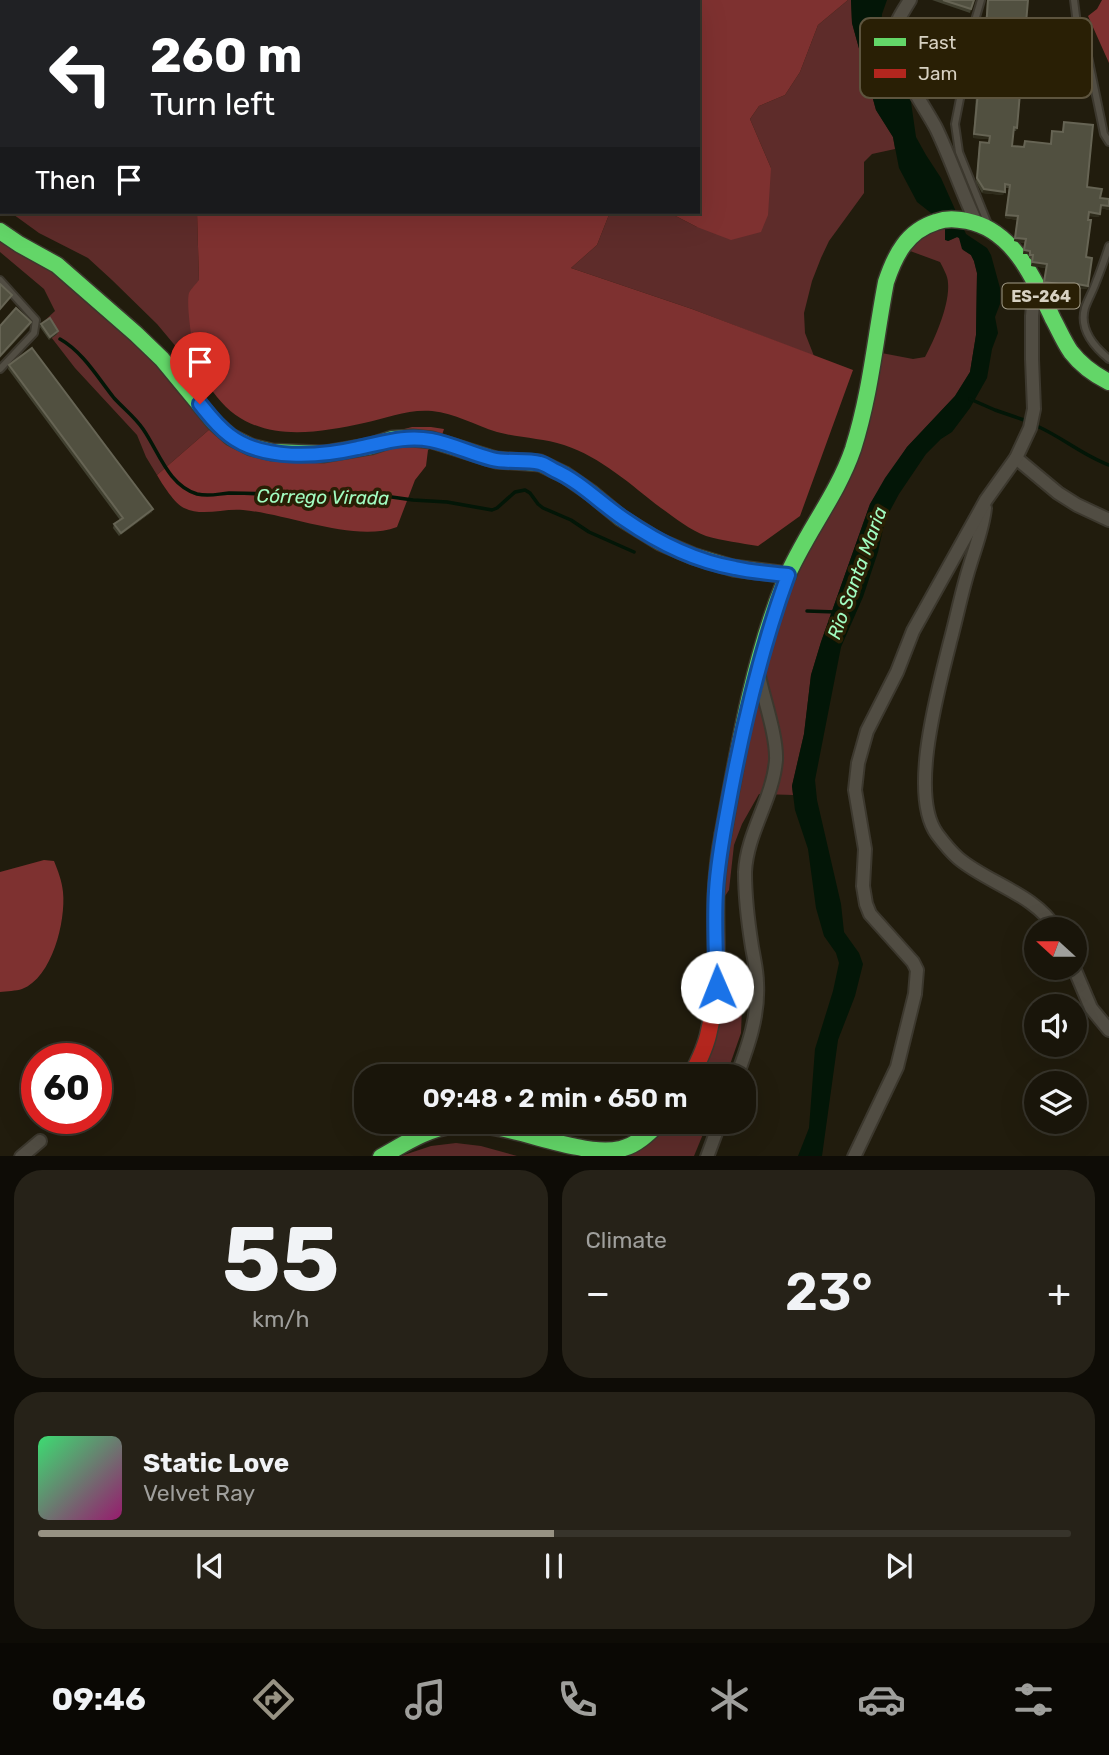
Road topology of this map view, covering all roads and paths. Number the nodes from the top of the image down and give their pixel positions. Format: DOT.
graph roads {
  1 [pos="910,0"];
  2 [pos="981,0"];
  3 [pos="1074,0"];
  4 [pos="900,18"];
  5 [pos="976,18"];
  6 [pos="1076,18"];
  7 [pos="1092,76"];
  8 [pos="918,98"];
  9 [pos="959,98"];
  10 [pos="1109,142"];
  11 [pos="977,225"];
  12 [pos="0,231"];
  13 [pos="1109,246"];
  14 [pos="0,281"];
  15 [pos="1035,284"];
  16 [pos="1109,359"];
  17 [pos="0,369"];
  18 [pos="1109,382"];
  19 [pos="1016,458"];
  20 [pos="986,500"];
  21 [pos="1109,520"];
  22 [pos="788,575"];
  23 [pos="757,669"];
  24 [pos="1046,917"];
  25 [pos="1079,980"];
  26 [pos="1109,1030"];
  27 [pos="698,1064"];
  28 [pos="741,1064"];
  29 [pos="425,1134"];
  30 [pos="515,1134"];
  31 [pos="648,1134"];
  32 [pos="716,1134"];
  33 [pos="40,1141"];
  34 [pos="22,1156"];
  35 [pos="383,1156"];
  36 [pos="707,1156"];
  37 [pos="853,1156"];
  1 -- 4 [label="street"];
  2 -- 5 [label="lane"];
  3 -- 6 [label="lane"];
  7 -- 10 [label="lane"];
  8 -- 11 [label="street"];
  9 -- 11 [label="lane"];
  11 -- 15 [label="main road, ES-264"];
  11 -- 22 [label="main road"];
  12 -- 22 [label="main road"];
  13 -- 16 [label="lane"];
  14 -- 17 [label="lane"];
  15 -- 18 [label="main road, ES-264"];
  15 -- 19 [label="street"];
  19 -- 20 [label="street"];
  19 -- 21 [label="street"];
  20 -- 24 [label="street"];
  20 -- 37 [label="street"];
  22 -- 23 [label="main road"];
  23 -- 27 [label="main road"];
  23 -- 28 [label="street"];
  25 -- 26 [label="street"];
  29 -- 35 [label="main road"];
  30 -- 31 [label="main road"];
  32 -- 36 [label="street"];
  33 -- 34 [label="street"];
}
